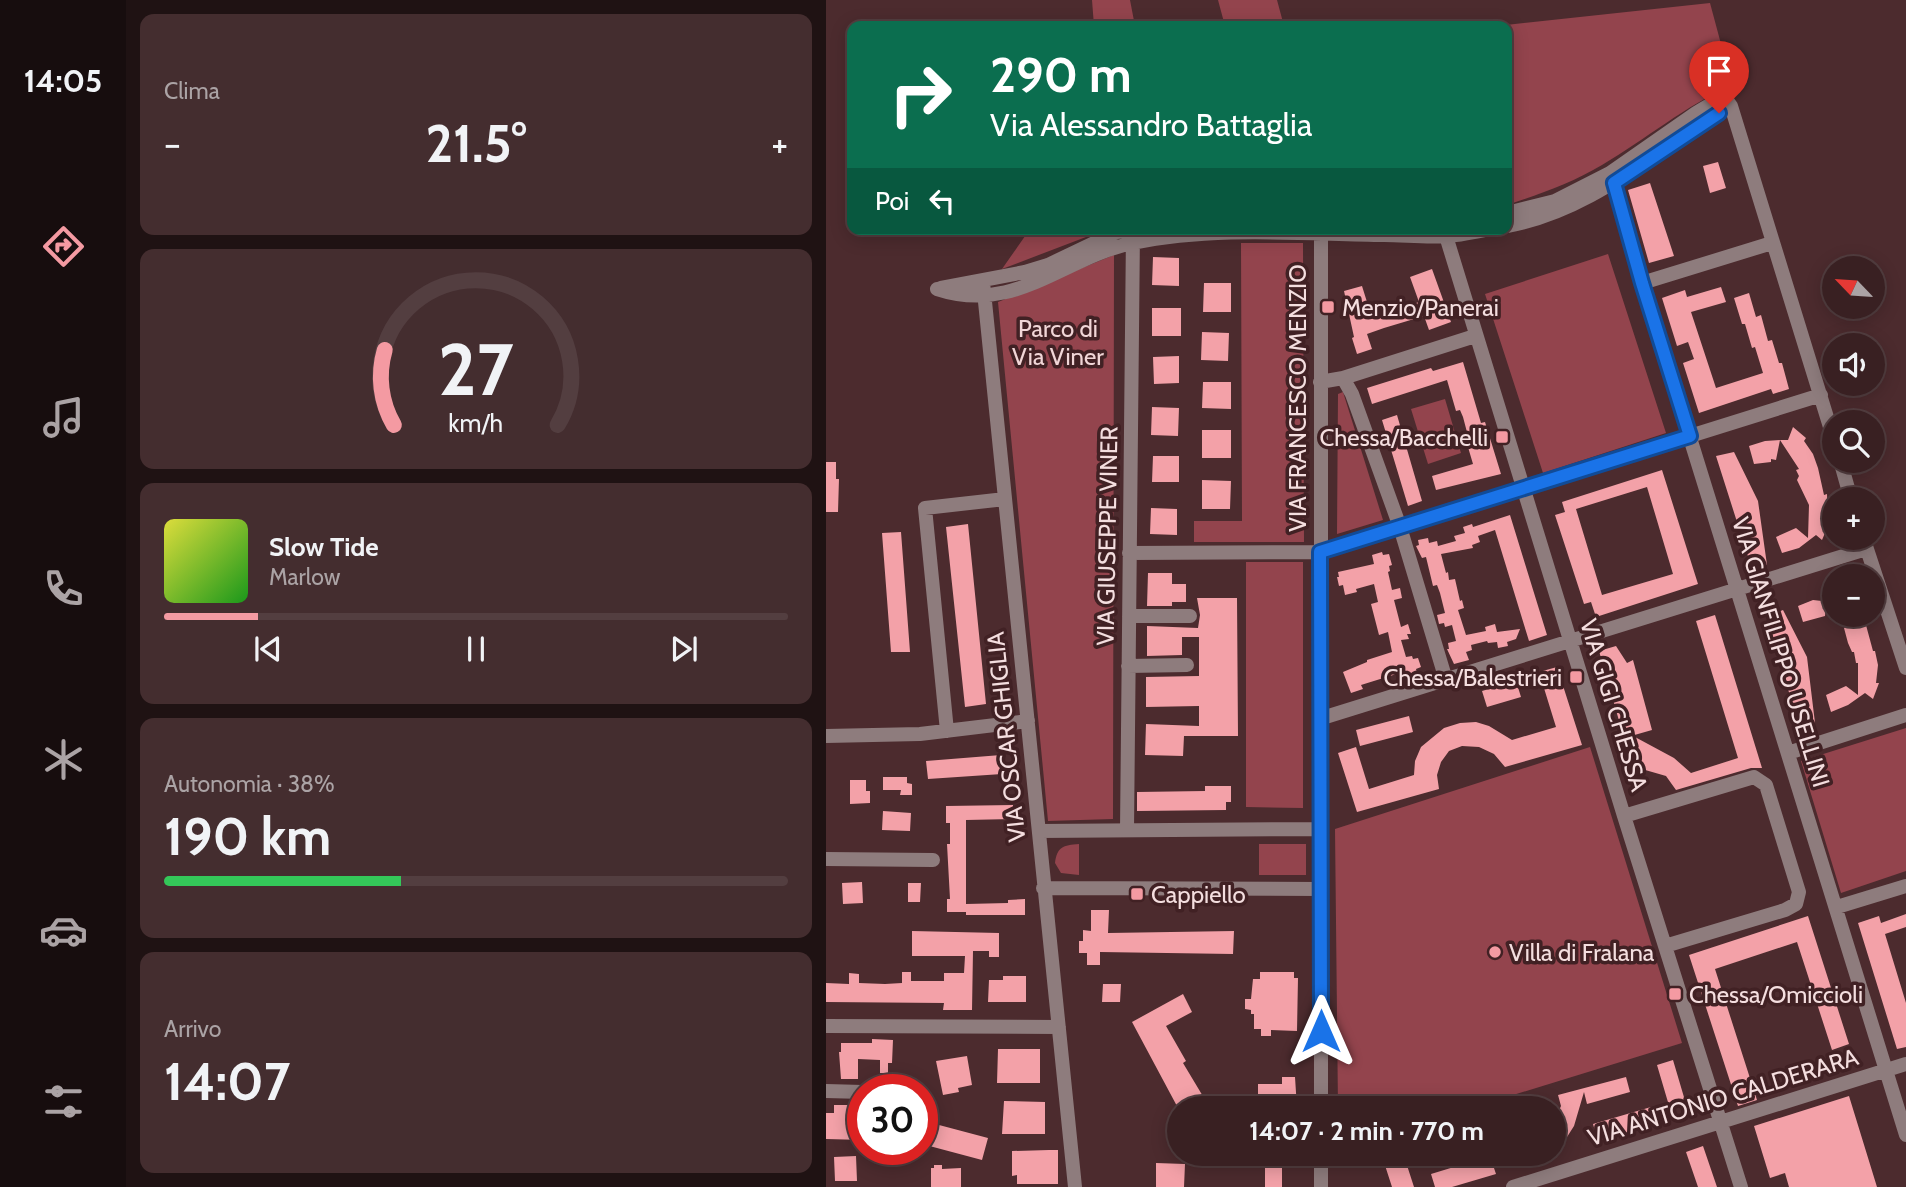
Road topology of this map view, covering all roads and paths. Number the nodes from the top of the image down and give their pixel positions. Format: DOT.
graph roads {
  1 [pos="1612,178"];
  2 [pos="1512,212"];
  3 [pos="1512,225"];
  4 [pos="1111,235"];
  5 [pos="1135,235"];
  6 [pos="1321,235"];
  7 [pos="1447,235"];
  8 [pos="1772,243"];
  9 [pos="1642,283"];
  10 [pos="1475,336"];
  11 [pos="1343,377"];
  12 [pos="1320,382"];
  13 [pos="1821,395"];
  14 [pos="1825,410"];
  15 [pos="1690,436"];
  16 [pos="1525,489"];
  17 [pos="1005,499"];
  18 [pos="1400,527"];
  19 [pos="1846,550"];
  20 [pos="1867,550"];
  21 [pos="1320,552"];
  22 [pos="1129,553"];
  23 [pos="1737,590"];
  24 [pos="1129,616"];
  25 [pos="1190,616"];
  26 [pos="1572,642"];
  27 [pos="1187,665"];
  28 [pos="1128,666"];
  29 [pos="1906,668"];
  30 [pos="1446,680"];
  31 [pos="1906,715"];
  32 [pos="1320,719"];
  33 [pos="1028,721"];
  34 [pos="947,731"];
  35 [pos="826,736"];
  36 [pos="1788,753"];
  37 [pos="1624,816"];
  38 [pos="1127,830"];
  39 [pos="1320,830"];
  40 [pos="1039,831"];
  41 [pos="826,859"];
  42 [pos="933,860"];
  43 [pos="1906,886"];
  44 [pos="1043,888"];
  45 [pos="1320,889"];
  46 [pos="1837,907"];
  47 [pos="1665,946"];
  48 [pos="826,1026"];
  49 [pos="1059,1027"];
  50 [pos="1906,1064"];
  51 [pos="1887,1070"];
  52 [pos="826,1091"];
  53 [pos="847,1091"];
  54 [pos="1321,1096"];
  55 [pos="1721,1122"];
  56 [pos="1906,1135"];
  57 [pos="1321,1166"];
  58 [pos="1075,1187"];
  59 [pos="1321,1187"];
  60 [pos="1513,1187"];
  61 [pos="1741,1187"];
  1 -- 2 [label="street"];
  1 -- 3 [label="street"];
  1 -- 8 [label="street"];
  1 -- 9 [label="street, VIA GIANFILIPPO USELLINI"];
  4 -- 17 [label="street, VIA OSCAR GHIGLIA"];
  5 -- 22 [label="street, VIA GIUSEPPE VINER"];
  6 -- 12 [label="street, VIA FRANCESCO MENZIO"];
  7 -- 10 [label="street, VIA GIGI CHESSA"];
  8 -- 9 [label="street"];
  8 -- 13 [label="street"];
  9 -- 15 [label="street, VIA GIANFILIPPO USELLINI"];
  10 -- 11 [label="street"];
  10 -- 16 [label="street, VIA GIGI CHESSA"];
  11 -- 12 [label="street"];
  11 -- 18 [label="street"];
  12 -- 21 [label="street, VIA FRANCESCO MENZIO"];
  13 -- 14 [label="street"];
  13 -- 15 [label="street"];
  15 -- 16 [label="street"];
  15 -- 23 [label="street, VIA GIANFILIPPO USELLINI"];
  16 -- 18 [label="street"];
  16 -- 26 [label="street, VIA GIGI CHESSA"];
  17 -- 33 [label="street, VIA OSCAR GHIGLIA"];
  17 -- 34 [label="street"];
  18 -- 21 [label="street"];
  18 -- 30 [label="street"];
  19 -- 23 [label="street"];
  20 -- 29 [label="street"];
  21 -- 22 [label="street"];
  21 -- 32 [label="street, VIA FRANCESCO MENZIO"];
  22 -- 24 [label="street, VIA GIUSEPPE VINER"];
  23 -- 26 [label="street"];
  23 -- 36 [label="street, VIA GIANFILIPPO USELLINI"];
  24 -- 25 [label="street"];
  24 -- 28 [label="street, VIA GIUSEPPE VINER"];
  26 -- 30 [label="street"];
  26 -- 37 [label="street, VIA GIGI CHESSA"];
  27 -- 28 [label="street"];
  28 -- 38 [label="street, VIA GIUSEPPE VINER"];
  30 -- 32 [label="street"];
  31 -- 36 [label="street"];
  32 -- 39 [label="street, VIA FRANCESCO MENZIO"];
  33 -- 34 [label="street"];
  33 -- 40 [label="street, VIA OSCAR GHIGLIA"];
  34 -- 35 [label="street"];
  36 -- 46 [label="street, VIA GIANFILIPPO USELLINI"];
  37 -- 47 [label="street, VIA GIGI CHESSA"];
  37 -- 47 [label="street"];
  38 -- 39 [label="street"];
  38 -- 40 [label="street"];
  39 -- 45 [label="street, VIA FRANCESCO MENZIO"];
  40 -- 44 [label="street, VIA OSCAR GHIGLIA"];
  41 -- 42 [label="street"];
  43 -- 46 [label="street"];
  44 -- 45 [label="street"];
  44 -- 49 [label="street, VIA OSCAR GHIGLIA"];
  45 -- 54 [label="street, VIA FRANCESCO MENZIO"];
  46 -- 51 [label="street, VIA GIANFILIPPO USELLINI"];
  47 -- 55 [label="street, VIA GIGI CHESSA"];
  48 -- 49 [label="street"];
  49 -- 58 [label="street, VIA OSCAR GHIGLIA"];
  50 -- 51 [label="street, VIA ANTONIO CALDERARA"];
  51 -- 55 [label="street, VIA ANTONIO CALDERARA"];
  51 -- 56 [label="street, VIA GIANFILIPPO USELLINI"];
  52 -- 53 [label="street"];
  55 -- 60 [label="street, VIA ANTONIO CALDERARA"];
  55 -- 61 [label="street, VIA GIGI CHESSA"];
  57 -- 59 [label="street"];
}
